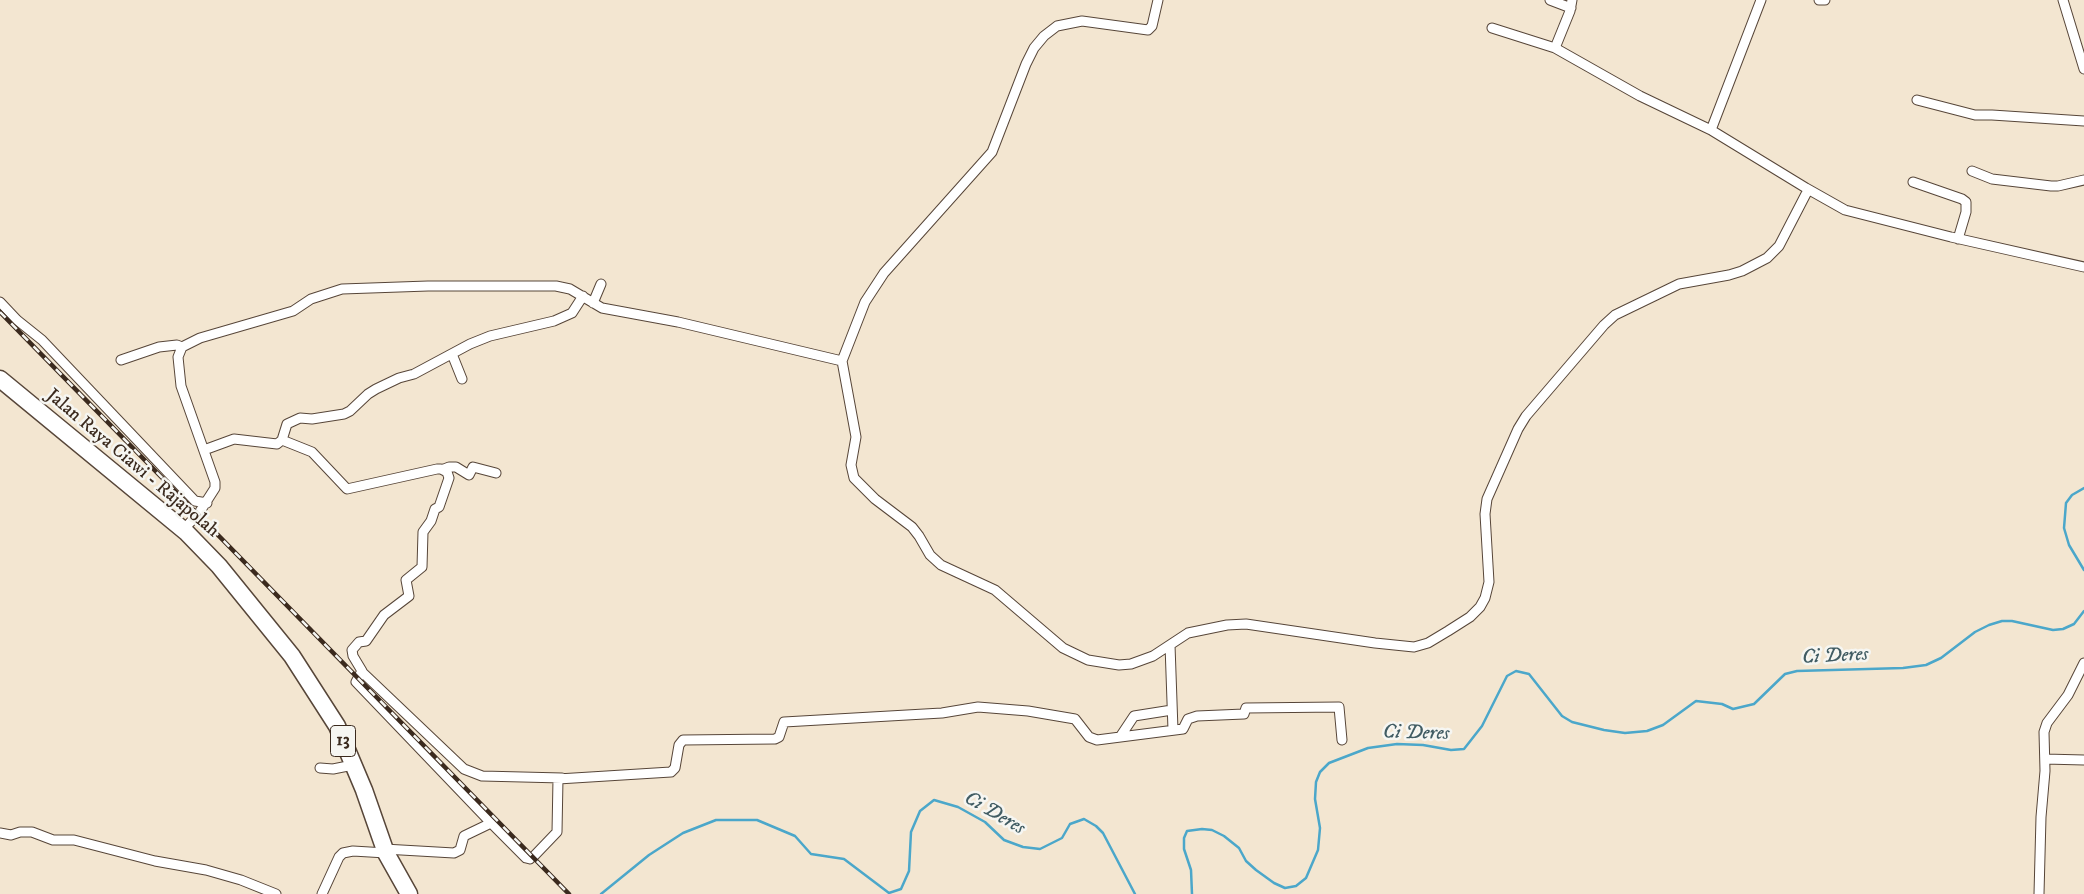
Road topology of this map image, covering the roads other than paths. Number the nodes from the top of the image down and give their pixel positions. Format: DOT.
graph roads {
  1 [pos="1158,0"];
  2 [pos="1550,0"];
  3 [pos="1761,0"];
  4 [pos="1819,0"];
  5 [pos="1825,0"];
  6 [pos="2063,0"];
  7 [pos="1571,4"];
  8 [pos="1492,28"];
  9 [pos="1555,48"];
  10 [pos="2084,69"];
  11 [pos="1917,100"];
  12 [pos="2084,121"];
  13 [pos="1712,130"];
  14 [pos="1972,172"];
  15 [pos="2084,180"];
  16 [pos="1913,182"];
  17 [pos="1808,190"];
  18 [pos="1958,239"];
  19 [pos="2084,267"];
  20 [pos="600,284"];
  21 [pos="583,296"];
  22 [pos="0,302"];
  23 [pos="593,303"];
  24 [pos="182,347"];
  25 [pos="452,354"];
  26 [pos="121,360"];
  27 [pos="842,361"];
  28 [pos="0,379"];
  29 [pos="462,379"];
  30 [pos="7,392"];
  31 [pos="282,440"];
  32 [pos="204,450"];
  33 [pos="444,470"];
  34 [pos="496,473"];
  35 [pos="207,503"];
  36 [pos="183,530"];
  37 [pos="1170,645"];
  38 [pos="2084,663"];
  39 [pos="362,672"];
  40 [pos="1172,710"];
  41 [pos="1173,730"];
  42 [pos="1120,737"];
  43 [pos="1342,740"];
  44 [pos="2045,758"];
  45 [pos="2084,760"];
  46 [pos="353,765"];
  47 [pos="320,768"];
  48 [pos="562,778"];
  49 [pos="491,823"];
  50 [pos="0,833"];
  51 [pos="385,851"];
  52 [pos="276,894"];
  53 [pos="322,894"];
  54 [pos="409,894"];
  55 [pos="2039,894"];
  1 -- 27 [label="street"];
  2 -- 7 [label="street"];
  3 -- 13 [label="street"];
  4 -- 5 [label="street"];
  6 -- 10 [label="street"];
  7 -- 9 [label="street"];
  8 -- 9 [label="street"];
  9 -- 13 [label="street"];
  11 -- 12 [label="street"];
  13 -- 17 [label="street"];
  14 -- 15 [label="street"];
  16 -- 18 [label="street"];
  17 -- 18 [label="street"];
  17 -- 37 [label="street"];
  18 -- 19 [label="street"];
  20 -- 23 [label="street"];
  21 -- 23 [label="street"];
  21 -- 24 [label="street"];
  21 -- 25 [label="street"];
  22 -- 35 [label="street"];
  23 -- 27 [label="street"];
  24 -- 26 [label="street"];
  24 -- 32 [label="street"];
  25 -- 29 [label="street"];
  25 -- 31 [label="street"];
  27 -- 37 [label="street"];
  28 -- 30 [label="highway, Jalan Raya Ciawi - Rajapolah / 13"];
  30 -- 36 [label="highway, Jalan Raya Ciawi - Rajapolah / 13"];
  31 -- 32 [label="street"];
  31 -- 33 [label="street"];
  32 -- 35 [label="street"];
  33 -- 34 [label="street"];
  33 -- 39 [label="street"];
  35 -- 36 [label="street"];
  36 -- 46 [label="highway, Jalan Raya Ciawi - Rajapolah / 13"];
  37 -- 40 [label="street"];
  38 -- 44 [label="street"];
  39 -- 48 [label="street"];
  39 -- 49 [label="street"];
  40 -- 41 [label="street"];
  40 -- 42 [label="street"];
  41 -- 42 [label="street"];
  41 -- 43 [label="street"];
  42 -- 48 [label="street"];
  44 -- 45 [label="street"];
  44 -- 55 [label="street"];
  46 -- 47 [label="street"];
  46 -- 51 [label="highway, Jalan Raya Ciawi - Rajapolah / 13"];
  48 -- 49 [label="street"];
  49 -- 51 [label="street"];
  50 -- 52 [label="street"];
  51 -- 53 [label="street"];
  51 -- 54 [label="highway, Jalan Raya Ciawi - Rajapolah / 13"];
}
